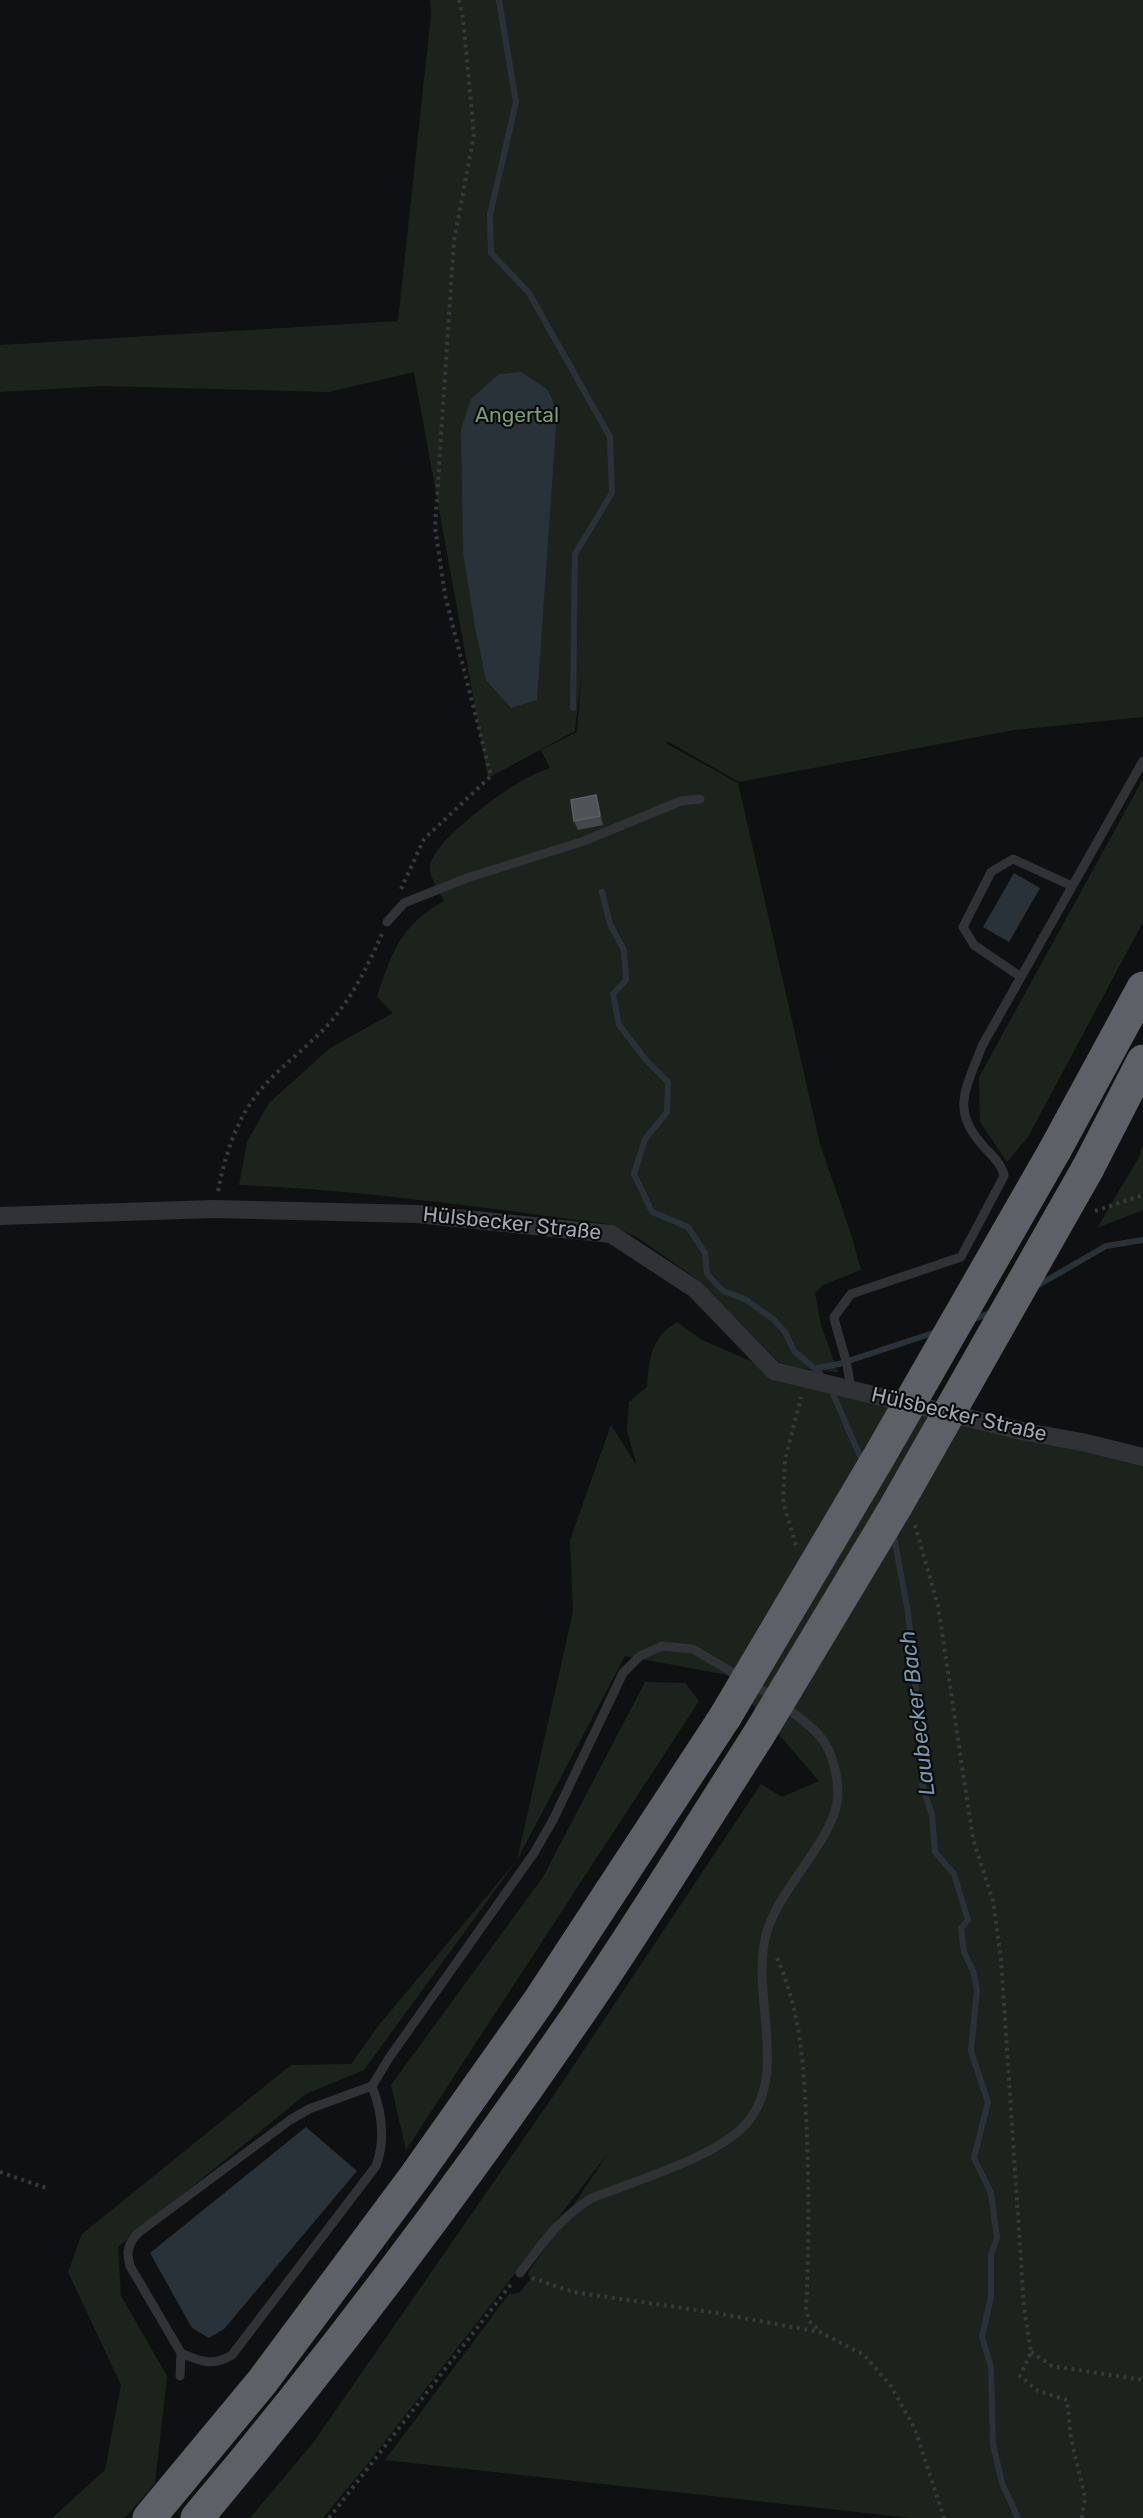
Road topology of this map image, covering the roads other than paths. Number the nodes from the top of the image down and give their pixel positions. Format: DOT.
graph roads {
  1 [pos="1143,761"];
  2 [pos="700,799"];
  3 [pos="1072,886"];
  4 [pos="387,922"];
  5 [pos="1020,977"];
  6 [pos="1143,987"];
  7 [pos="1143,1061"];
  8 [pos="0,1216"];
  9 [pos="850,1381"];
  10 [pos="1143,1457"];
  11 [pos="372,2085"];
  12 [pos="520,2274"];
  13 [pos="181,2353"];
  14 [pos="180,2376"];
  15 [pos="149,2518"];
  16 [pos="198,2518"];
  1 -- 3 [label="lane"];
  2 -- 4 [label="lane"];
  3 -- 5 [label="lane"];
  3 -- 5 [label="lane"];
  5 -- 9 [label="lane"];
  6 -- 15 [label="highway, bridge"];
  7 -- 16 [label="highway, bridge"];
  8 -- 9 [label="street, Hülsbecker Straße"];
  9 -- 10 [label="street, Hülsbecker Straße"];
  11 -- 12 [label="lane"];
  11 -- 13 [label="lane"];
  11 -- 13 [label="lane"];
  13 -- 14 [label="lane"];
}
